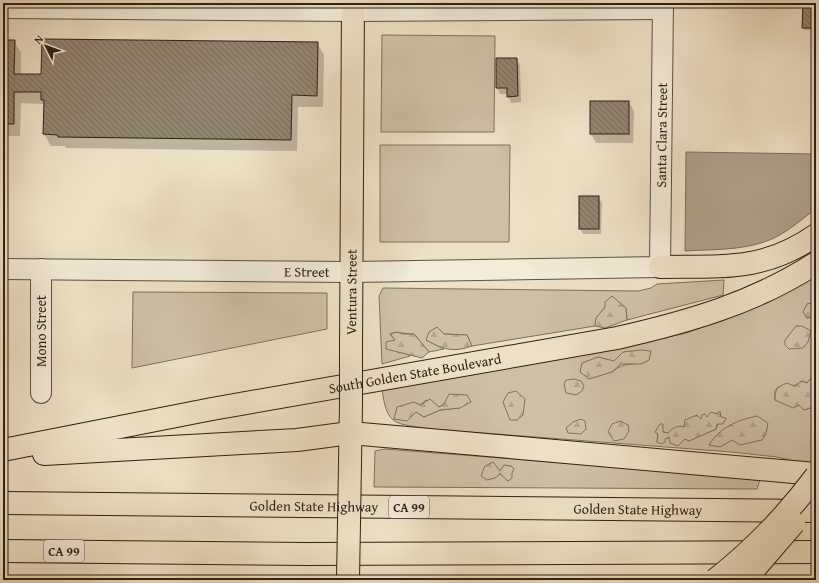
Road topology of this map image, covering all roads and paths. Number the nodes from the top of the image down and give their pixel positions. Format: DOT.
graph roads {
  1 [pos="41,6"];
  2 [pos="663,6"];
  3 [pos="353,7"];
  4 [pos="3,8"];
  5 [pos="816,235"];
  6 [pos="816,263"];
  7 [pos="660,267"];
  8 [pos="3,269"];
  9 [pos="41,269"];
  10 [pos="352,272"];
  11 [pos="41,393"];
  12 [pos="350,433"];
  13 [pos="3,450"];
  14 [pos="3,457"];
  15 [pos="816,475"];
  16 [pos="816,492"];
  17 [pos="3,503"];
  18 [pos="816,510"];
  19 [pos="3,551"];
  20 [pos="816,552"];
  21 [pos="348,580"];
  22 [pos="714,580"];
  23 [pos="745,580"];
  1 -- 3 [label="street"];
  1 -- 4 [label="street"];
  2 -- 3 [label="street"];
  2 -- 7 [label="street, Santa Clara Street"];
  3 -- 10 [label="main road, Ventura Street"];
  5 -- 7 [label="main road"];
  6 -- 13 [label="main road, South Golden State Boulevard"];
  7 -- 10 [label="street, E Street"];
  8 -- 9 [label="street, E Street"];
  9 -- 10 [label="street, E Street"];
  9 -- 11 [label="street, Mono Street"];
  10 -- 12 [label="main road, Ventura Street, bridge"];
  12 -- 14 [label="main road"];
  12 -- 15 [label="main road"];
  12 -- 21 [label="main road, Ventura Street, bridge"];
  15 -- 22 [label="main road, bridge"];
  16 -- 23 [label="main road, bridge"];
  17 -- 18 [label="main road, Golden State Highway / CA 99"];
  19 -- 20 [label="main road, CA 99"];
}
